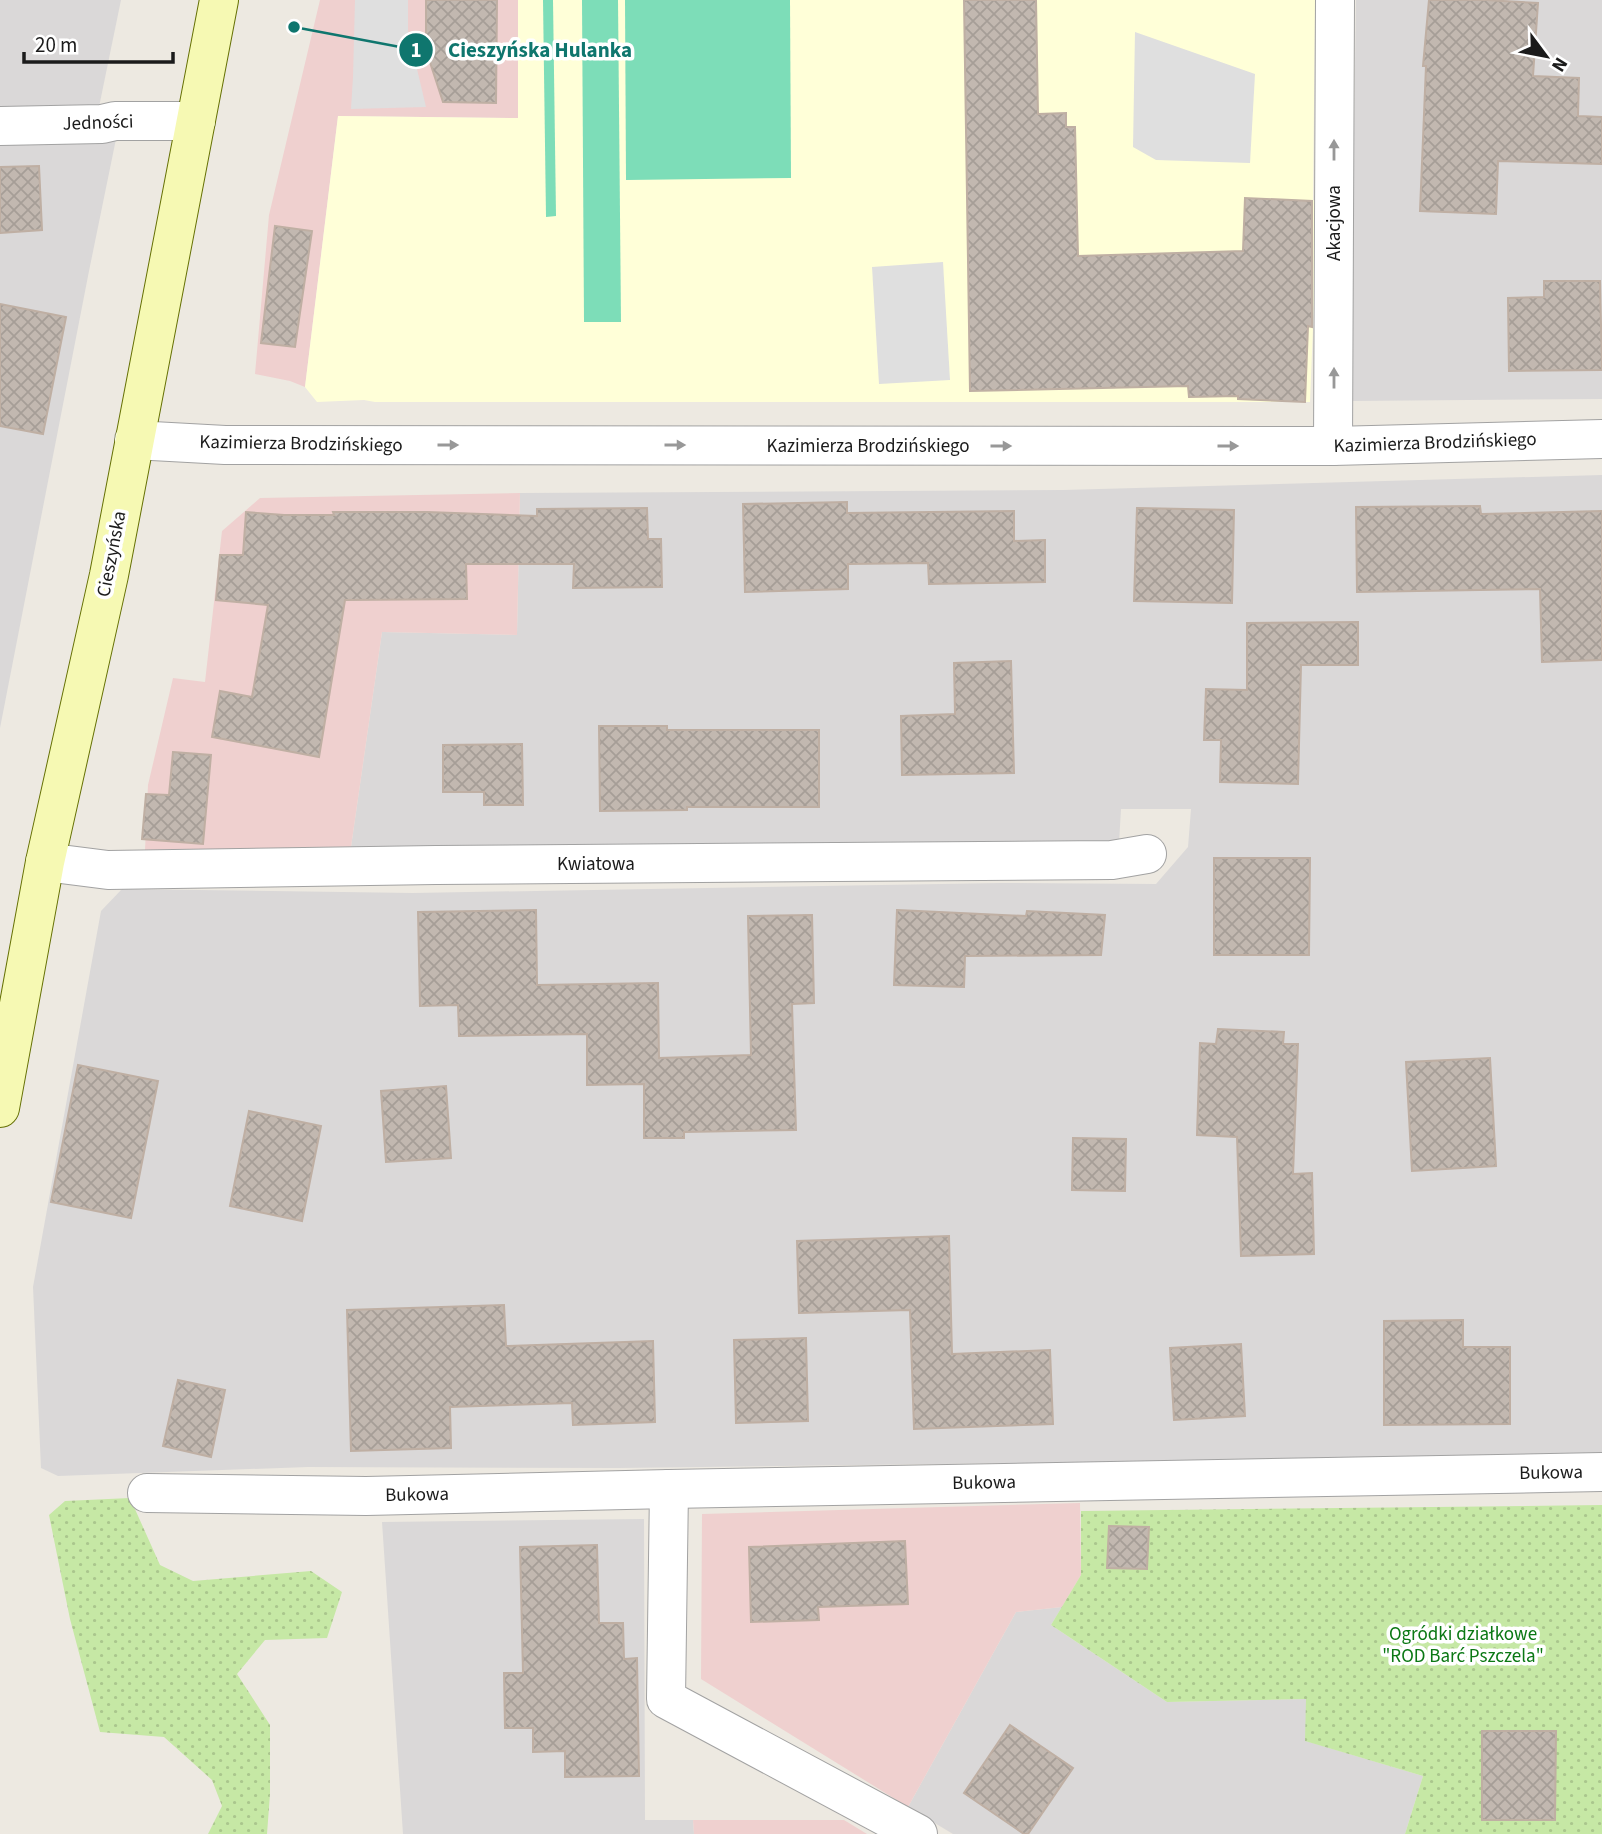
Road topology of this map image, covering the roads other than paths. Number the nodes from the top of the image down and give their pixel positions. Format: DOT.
graph roads {
  1 [pos="219,0"];
  2 [pos="1335,0"];
  3 [pos="196,121"];
  4 [pos="0,126"];
  5 [pos="1602,439"];
  6 [pos="134,440"];
  7 [pos="1333,446"];
  8 [pos="1147,854"];
  9 [pos="45,862"];
  10 [pos="0,1108"];
  11 [pos="1602,1472"];
  12 [pos="669,1489"];
  13 [pos="147,1493"];
  14 [pos="918,1834"];
  1 -- 3 [label="main road, Cieszyńska"];
  7 -- 2 [label="street, Akacjowa, one-way"];
  3 -- 4 [label="street, Jedności"];
  3 -- 6 [label="main road, Cieszyńska"];
  5 -- 7 [label="street, Kazimierza Brodzińskiego"];
  6 -- 7 [label="street, Kazimierza Brodzińskiego, one-way"];
  6 -- 9 [label="main road, Cieszyńska"];
  8 -- 9 [label="street, Kwiatowa"];
  9 -- 10 [label="main road, Cieszyńska"];
  11 -- 12 [label="street, Bukowa"];
  12 -- 13 [label="street, Bukowa"];
  12 -- 14 [label="street"];
}
